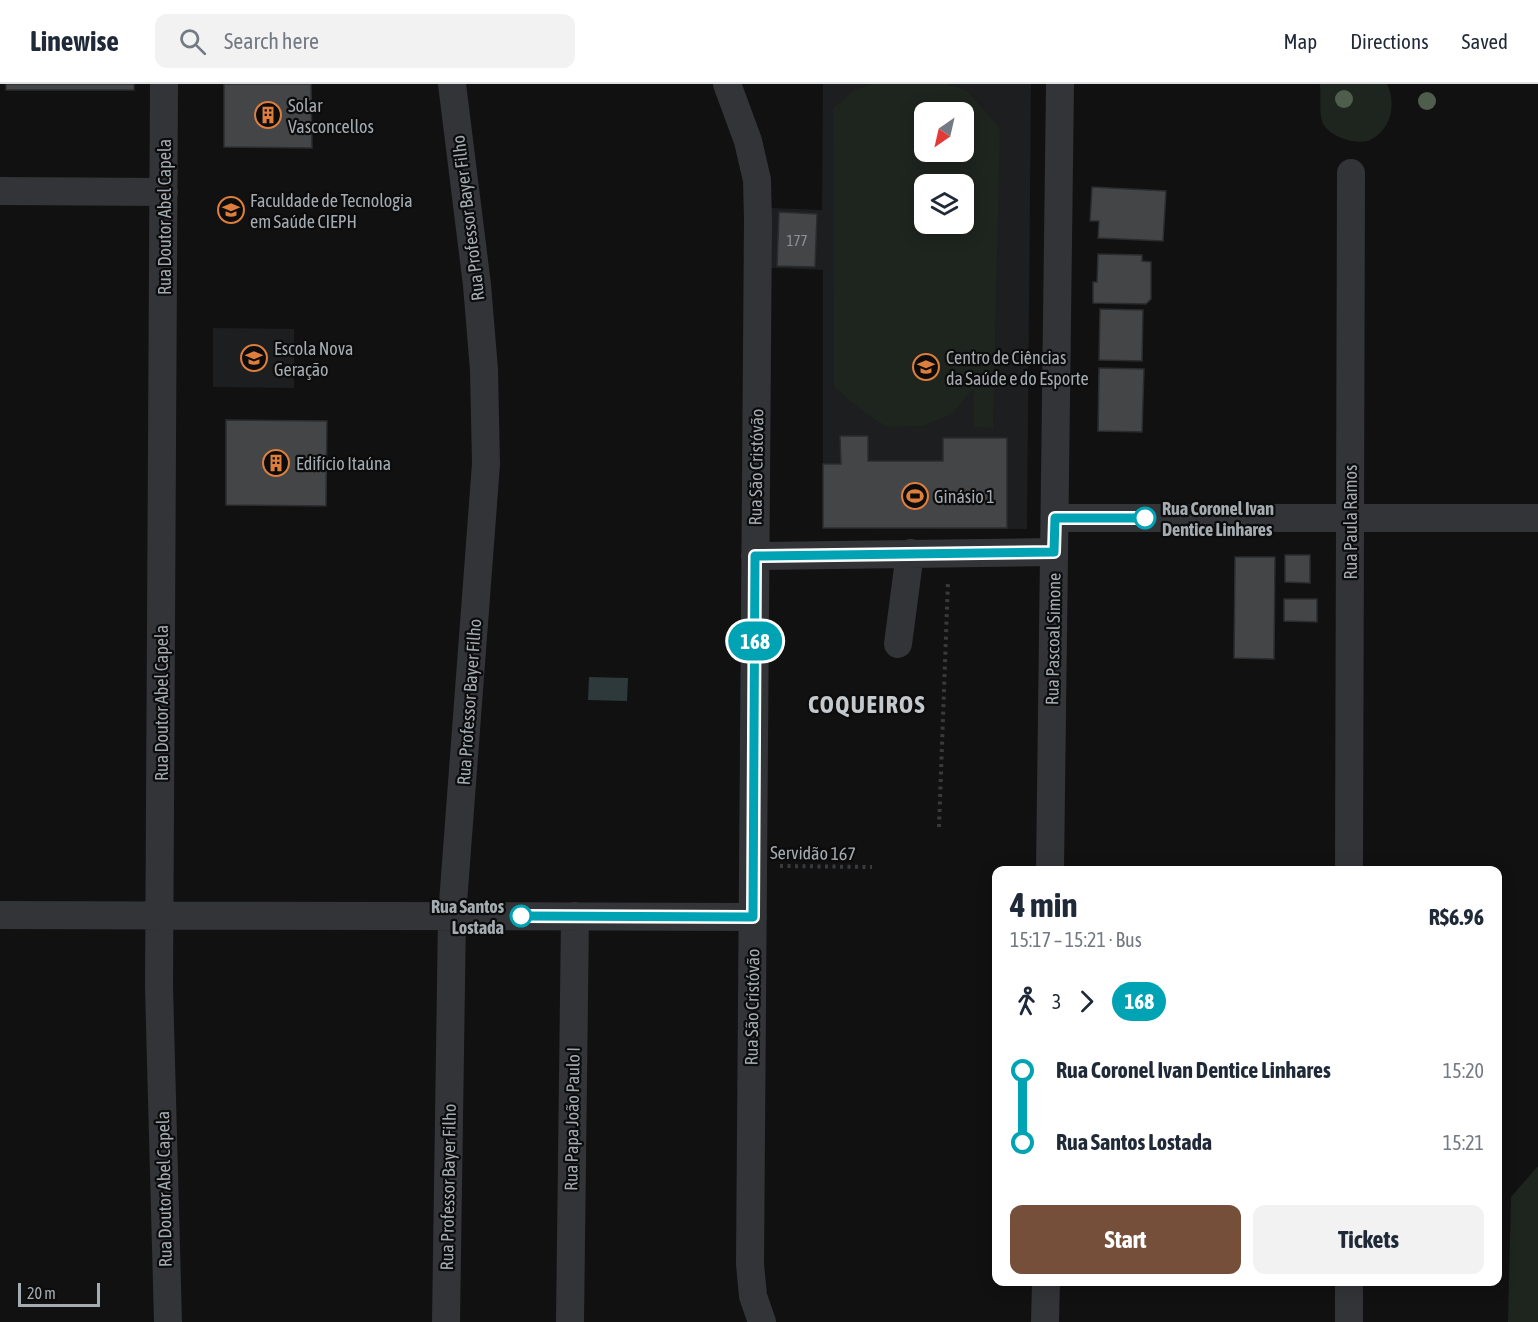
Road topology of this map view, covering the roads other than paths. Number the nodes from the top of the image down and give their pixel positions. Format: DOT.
graph roads {
  1 [pos="164,84"];
  2 [pos="452,84"];
  3 [pos="727,84"];
  4 [pos="1060,84"];
  5 [pos="1351,173"];
  6 [pos="0,191"];
  7 [pos="164,192"];
  8 [pos="1055,518"];
  9 [pos="1350,518"];
  10 [pos="1538,518"];
  11 [pos="1054,552"];
  12 [pos="910,553"];
  13 [pos="755,556"];
  14 [pos="898,644"];
  15 [pos="1050,866"];
  16 [pos="1349,866"];
  17 [pos="0,915"];
  18 [pos="159,915"];
  19 [pos="452,916"];
  20 [pos="575,916"];
  21 [pos="753,917"];
  22 [pos="1046,1286"];
  23 [pos="1349,1286"];
  24 [pos="168,1322"];
  25 [pos="446,1322"];
  26 [pos="570,1322"];
  27 [pos="762,1322"];
  28 [pos="1045,1322"];
  29 [pos="1348,1322"];
  1 -- 7 [label="street, Rua Doutor Abel Capela"];
  2 -- 19 [label="street, Rua Professor Bayer Filho"];
  3 -- 13 [label="street, Rua São Cristóvão"];
  4 -- 8 [label="street, Rua Pascoal Simone"];
  5 -- 9 [label="street, Rua Paula Ramos"];
  6 -- 7 [label="street"];
  7 -- 18 [label="street, Rua Doutor Abel Capela"];
  8 -- 9 [label="street"];
  8 -- 11 [label="street, Rua Pascoal Simone"];
  9 -- 10 [label="street"];
  9 -- 16 [label="street, Rua Paula Ramos"];
  11 -- 12 [label="street"];
  11 -- 15 [label="street, Rua Pascoal Simone"];
  12 -- 13 [label="street"];
  12 -- 14 [label="street"];
  13 -- 21 [label="street, Rua São Cristóvão"];
  17 -- 18 [label="street"];
  18 -- 19 [label="street"];
  18 -- 24 [label="street, Rua Doutor Abel Capela"];
  19 -- 20 [label="street"];
  19 -- 25 [label="street, Rua Professor Bayer Filho"];
  20 -- 21 [label="street"];
  20 -- 26 [label="street, Rua Papa João Paulo I"];
  21 -- 27 [label="street, Rua São Cristóvão"];
  22 -- 28 [label="street"];
  23 -- 29 [label="street"];
}
